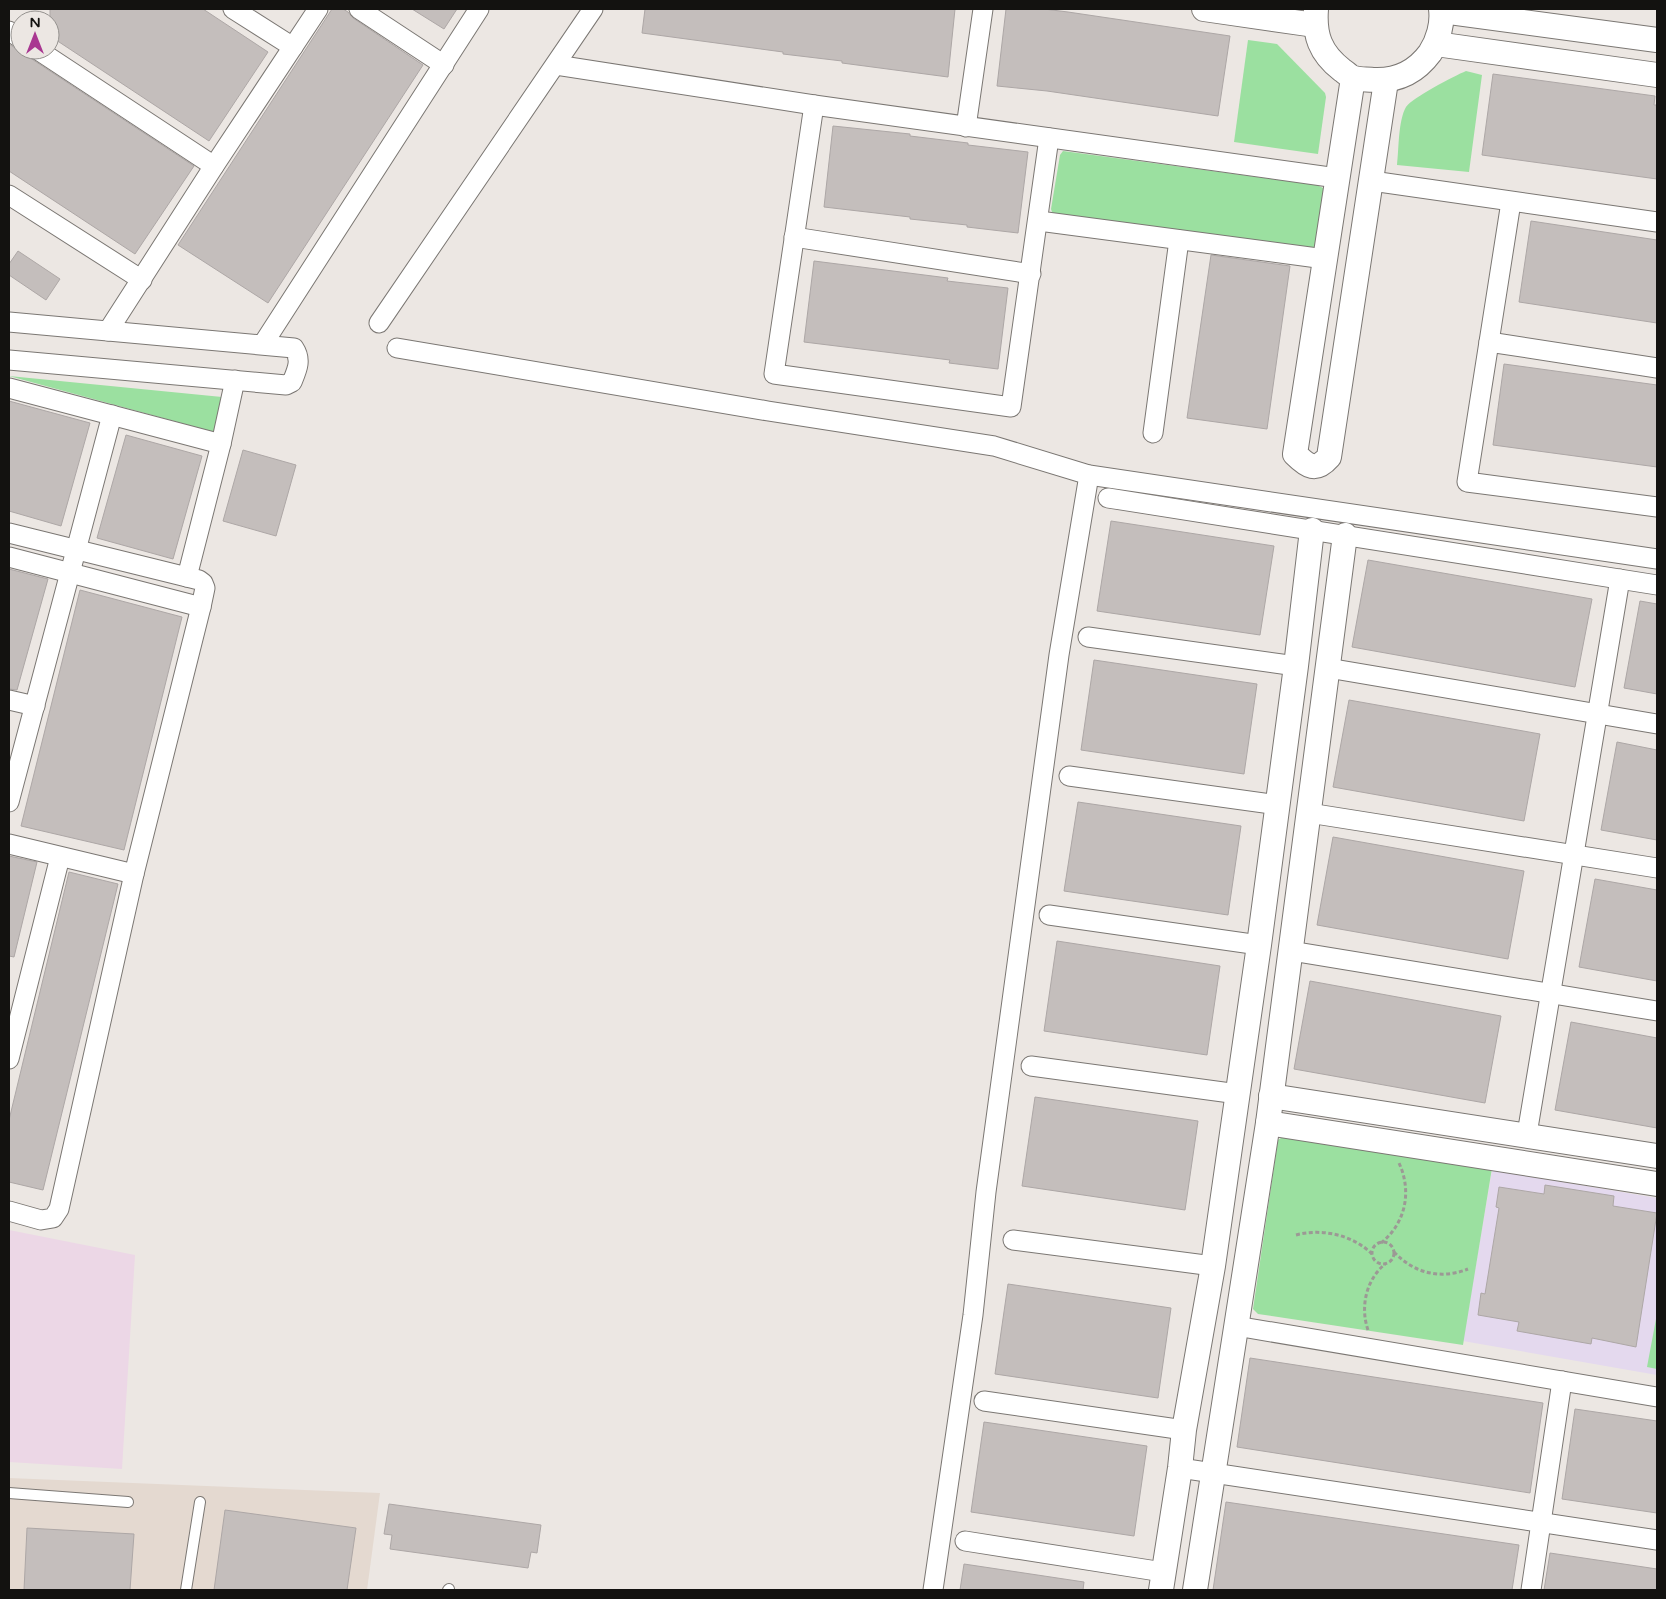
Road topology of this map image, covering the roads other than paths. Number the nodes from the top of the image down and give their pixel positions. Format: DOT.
graph roads {
  1 [pos="234,9"];
  2 [pos="318,9"];
  3 [pos="359,9"];
  4 [pos="479,9"];
  5 [pos="593,9"];
  6 [pos="983,9"];
  7 [pos="1204,9"];
  8 [pos="1441,10"];
  9 [pos="1315,17"];
  10 [pos="1657,40"];
  11 [pos="1436,44"];
  12 [pos="293,47"];
  13 [pos="53,60"];
  14 [pos="444,64"];
  15 [pos="556,64"];
  16 [pos="1657,75"];
  17 [pos="1353,78"];
  18 [pos="1386,81"];
  19 [pos="814,105"];
  20 [pos="966,127"];
  21 [pos="1049,138"];
  22 [pos="214,166"];
  23 [pos="1337,178"];
  24 [pos="1372,181"];
  25 [pos="9,197"];
  26 [pos="1511,202"];
  27 [pos="1039,221"];
  28 [pos="1657,222"];
  29 [pos="794,237"];
  30 [pos="1179,240"];
  31 [pos="1325,259"];
  32 [pos="1031,274"];
  33 [pos="142,280"];
  34 [pos="9,322"];
  35 [pos="379,323"];
  36 [pos="108,331"];
  37 [pos="1489,342"];
  38 [pos="263,344"];
  39 [pos="396,348"];
  40 [pos="9,360"];
  41 [pos="1657,368"];
  42 [pos="235,380"];
  43 [pos="9,388"];
  44 [pos="112,415"];
  45 [pos="1153,433"];
  46 [pos="221,444"];
  47 [pos="1089,475"];
  48 [pos="1108,498"];
  49 [pos="1657,507"];
  50 [pos="1312,530"];
  51 [pos="9,533"];
  52 [pos="1345,535"];
  53 [pos="77,550"];
  54 [pos="9,557"];
  55 [pos="1657,559"];
  56 [pos="70,572"];
  57 [pos="187,576"];
  58 [pos="1620,579"];
  59 [pos="1657,585"];
  60 [pos="201,607"];
  61 [pos="1088,637"];
  62 [pos="1296,666"];
  63 [pos="1328,668"];
  64 [pos="9,700"];
  65 [pos="35,706"];
  66 [pos="1599,714"];
  67 [pos="1657,724"];
  68 [pos="1069,776"];
  69 [pos="9,802"];
  70 [pos="1278,804"];
  71 [pos="1309,813"];
  72 [pos="9,844"];
  73 [pos="1575,854"];
  74 [pos="60,857"];
  75 [pos="1657,868"];
  76 [pos="134,874"];
  77 [pos="1269,874"];
  78 [pos="1300,878"];
  79 [pos="1049,915"];
  80 [pos="1259,945"];
  81 [pos="1291,951"];
  82 [pos="1552,993"];
  83 [pos="1657,1010"];
  84 [pos="9,1059"];
  85 [pos="1031,1066"];
  86 [pos="1238,1094"];
  87 [pos="1272,1096"];
  88 [pos="1268,1123"];
  89 [pos="1527,1134"];
  90 [pos="1657,1156"];
  91 [pos="1657,1184"];
  92 [pos="9,1211"];
  93 [pos="1013,1240"];
  94 [pos="1213,1266"];
  95 [pos="1236,1326"];
  96 [pos="1562,1381"];
  97 [pos="1657,1397"];
  98 [pos="984,1401"];
  99 [pos="1184,1430"];
  100 [pos="1180,1468"];
  101 [pos="1213,1473"];
  102 [pos="9,1493"];
  103 [pos="128,1502"];
  104 [pos="200,1502"];
  105 [pos="1542,1523"];
  106 [pos="1657,1540"];
  107 [pos="965,1541"];
  108 [pos="1162,1581"];
  109 [pos="186,1590"];
  110 [pos="933,1590"];
  111 [pos="1195,1590"];
  112 [pos="1531,1590"];
  1 -- 12 [label="street"];
  2 -- 12 [label="street"];
  3 -- 14 [label="street"];
  4 -- 14 [label="street"];
  5 -- 15 [label="street"];
  6 -- 20 [label="street"];
  7 -- 9 [label="street"];
  8 -- 10 [label="street"];
  8 -- 11 [label="street"];
  9 -- 17 [label="street"];
  11 -- 16 [label="street"];
  11 -- 18 [label="street"];
  12 -- 22 [label="street"];
  13 -- 22 [label="street"];
  14 -- 38 [label="street"];
  15 -- 19 [label="street"];
  15 -- 35 [label="street"];
  17 -- 18 [label="street"];
  17 -- 23 [label="street"];
  18 -- 24 [label="street"];
  19 -- 20 [label="street"];
  19 -- 29 [label="street"];
  20 -- 21 [label="street"];
  21 -- 23 [label="street"];
  21 -- 27 [label="street"];
  22 -- 33 [label="street"];
  23 -- 31 [label="street"];
  24 -- 26 [label="street"];
  24 -- 31 [label="street"];
  25 -- 33 [label="street"];
  26 -- 28 [label="street"];
  26 -- 37 [label="street"];
  27 -- 30 [label="street"];
  27 -- 32 [label="street"];
  29 -- 32 [label="street"];
  29 -- 32 [label="street"];
  30 -- 31 [label="street"];
  30 -- 45 [label="street"];
  33 -- 36 [label="street"];
  34 -- 36 [label="street"];
  36 -- 38 [label="street"];
  37 -- 41 [label="street"];
  37 -- 49 [label="street"];
  38 -- 42 [label="street"];
  39 -- 47 [label="street"];
  40 -- 42 [label="street"];
  42 -- 46 [label="street"];
  43 -- 44 [label="street"];
  44 -- 46 [label="street"];
  44 -- 53 [label="street"];
  46 -- 57 [label="street"];
  47 -- 55 [label="street"];
  47 -- 110 [label="street"];
  48 -- 50 [label="street"];
  50 -- 52 [label="street"];
  50 -- 62 [label="street"];
  51 -- 53 [label="street"];
  52 -- 58 [label="street"];
  52 -- 63 [label="street"];
  53 -- 56 [label="street"];
  53 -- 57 [label="street"];
  54 -- 56 [label="street"];
  56 -- 60 [label="street"];
  56 -- 65 [label="street"];
  57 -- 60 [label="street"];
  58 -- 59 [label="street"];
  58 -- 66 [label="street"];
  60 -- 76 [label="street"];
  61 -- 62 [label="street"];
  62 -- 70 [label="street"];
  63 -- 66 [label="street"];
  63 -- 71 [label="street"];
  64 -- 65 [label="street"];
  65 -- 69 [label="street"];
  66 -- 67 [label="street"];
  66 -- 73 [label="street"];
  68 -- 70 [label="street"];
  70 -- 77 [label="street"];
  71 -- 73 [label="street"];
  71 -- 78 [label="street"];
  72 -- 74 [label="street"];
  73 -- 75 [label="street"];
  73 -- 82 [label="street"];
  74 -- 76 [label="street"];
  74 -- 84 [label="street"];
  76 -- 92 [label="street"];
  77 -- 78 [label="street"];
  77 -- 80 [label="street"];
  78 -- 81 [label="street"];
  79 -- 80 [label="street"];
  80 -- 86 [label="street"];
  81 -- 82 [label="street"];
  81 -- 87 [label="street"];
  82 -- 83 [label="street"];
  82 -- 89 [label="street"];
  85 -- 86 [label="street"];
  86 -- 94 [label="street"];
  87 -- 88 [label="street"];
  87 -- 89 [label="street"];
  88 -- 91 [label="street"];
  88 -- 95 [label="street"];
  89 -- 90 [label="street"];
  93 -- 94 [label="street"];
  94 -- 99 [label="street"];
  95 -- 96 [label="street"];
  95 -- 101 [label="street"];
  96 -- 97 [label="street"];
  96 -- 105 [label="street"];
  98 -- 99 [label="street"];
  99 -- 100 [label="street"];
  100 -- 101 [label="street"];
  100 -- 108 [label="street"];
  101 -- 105 [label="street"];
  101 -- 111 [label="street"];
  102 -- 103 [label="lane"];
  104 -- 109 [label="lane"];
  105 -- 106 [label="street"];
  105 -- 112 [label="street"];
  107 -- 108 [label="street"];
}
